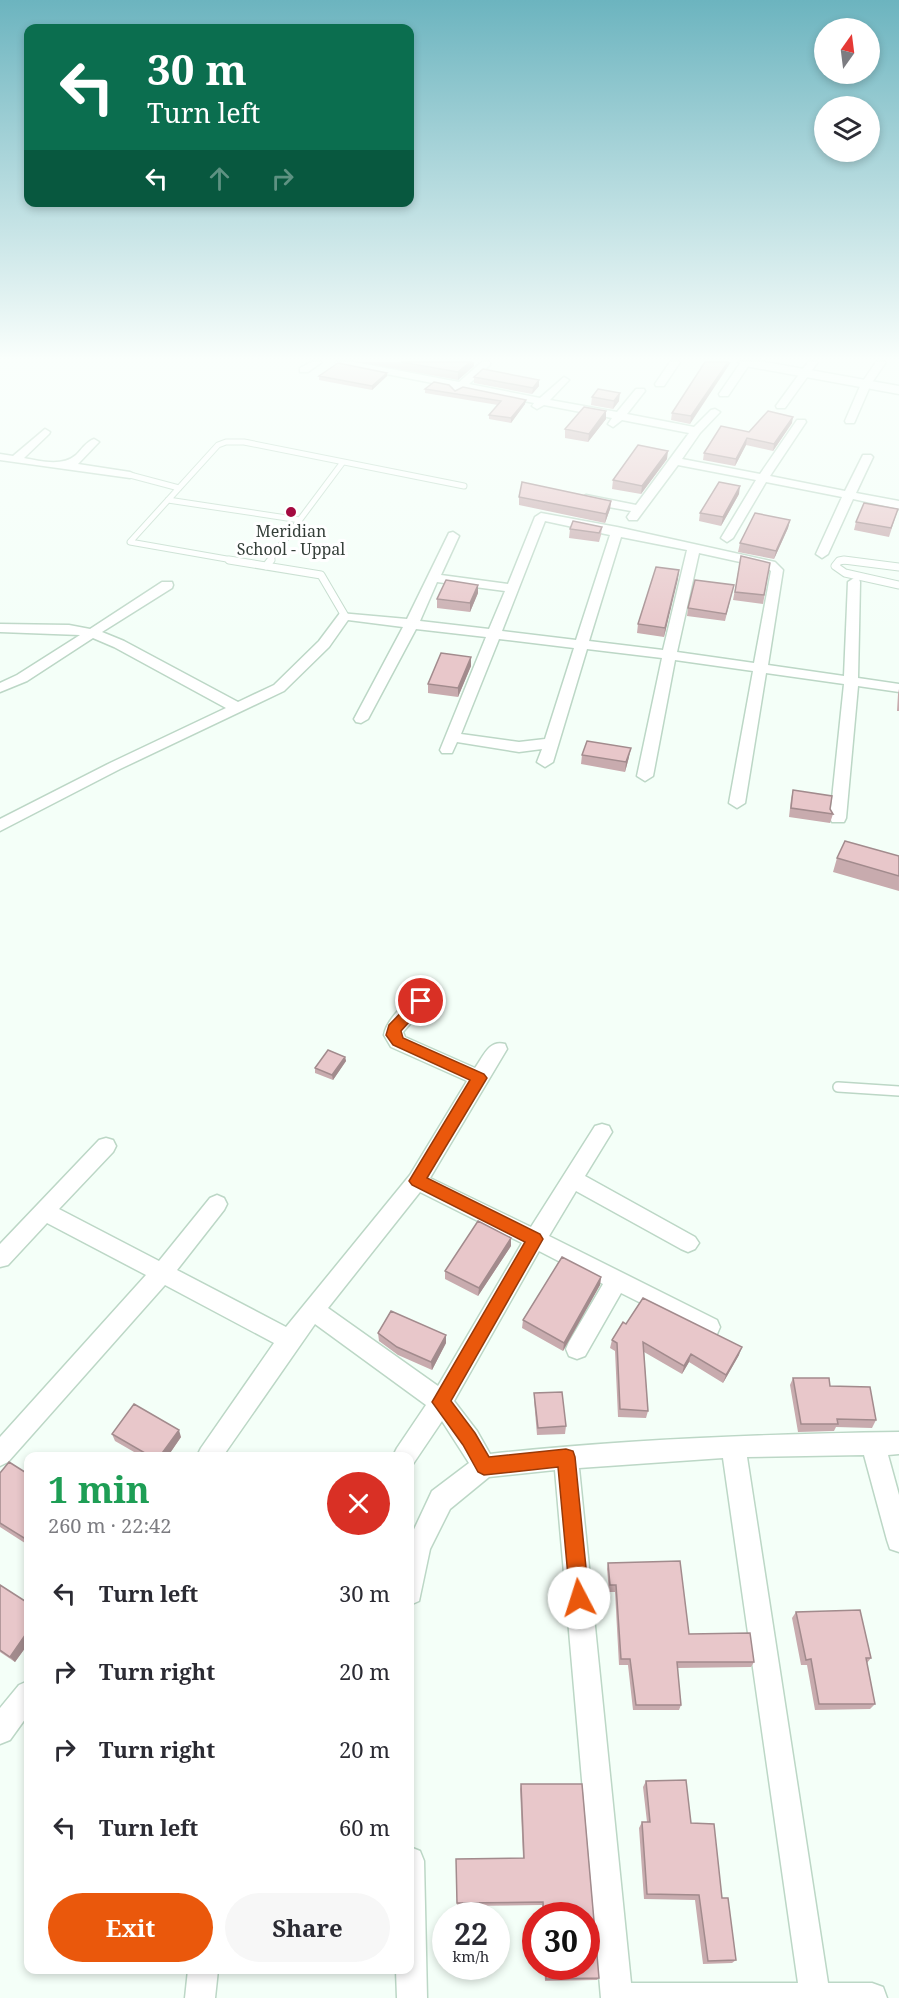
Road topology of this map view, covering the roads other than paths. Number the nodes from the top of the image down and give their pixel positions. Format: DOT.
graph roads {
  1 [pos="20,455"];
  2 [pos="82,455"];
  3 [pos="209,455"];
  4 [pos="310,455"];
  5 [pos="680,455"];
  6 [pos="778,455"];
  7 [pos="0,457"];
  8 [pos="867,457"];
  9 [pos="16,459"];
  10 [pos="343,462"];
  11 [pos="675,462"];
  12 [pos="60,464"];
  13 [pos="130,475"];
  14 [pos="762,479"];
  15 [pos="464,486"];
  16 [pos="178,488"];
  17 [pos="848,495"];
  18 [pos="572,496"];
  19 [pos="168,500"];
  20 [pos="899,505"];
  21 [pos="300,520"];
  22 [pos="617,531"];
  23 [pos="453,536"];
  24 [pos="727,538"];
  25 [pos="694,548"];
  26 [pos="822,554"];
  27 [pos="266,566"];
  28 [pos="899,567"];
  29 [pos="433,578"];
  30 [pos="854,582"];
  31 [pos="167,585"];
  32 [pos="899,585"];
  33 [pos="513,588"];
  34 [pos="345,616"];
  35 [pos="411,626"];
  36 [pos="0,628"];
  37 [pos="92,633"];
  38 [pos="495,635"];
  39 [pos="580,645"];
  40 [pos="669,655"];
  41 [pos="760,669"];
  42 [pos="851,681"];
  43 [pos="0,688"];
  44 [pos="899,688"];
  45 [pos="236,707"];
  46 [pos="361,719"];
  47 [pos="550,744"];
  48 [pos="545,762"];
  49 [pos="645,776"];
  50 [pos="737,803"];
  51 [pos="838,818"];
  52 [pos="0,826"];
  53 [pos="421,1001"];
  54 [pos="498,1049"];
  55 [pos="479,1078"];
  56 [pos="838,1087"];
  57 [pos="899,1091"];
  58 [pos="602,1132"];
  59 [pos="106,1146"];
  60 [pos="573,1179"];
  61 [pos="417,1181"];
  62 [pos="217,1204"];
  63 [pos="44,1211"];
  64 [pos="535,1239"];
  65 [pos="688,1243"];
  66 [pos="0,1258"];
  67 [pos="161,1274"];
  68 [pos="617,1281"];
  69 [pos="313,1310"];
  70 [pos="709,1327"];
  71 [pos="289,1340"];
  72 [pos="577,1349"];
  73 [pos="441,1402"];
  74 [pos="899,1443"];
  75 [pos="873,1444"];
  76 [pos="734,1446"];
  77 [pos="211,1452"];
  78 [pos="408,1452"];
  79 [pos="0,1454"];
  80 [pos="566,1457"];
  81 [pos="484,1466"];
  82 [pos="899,1540"];
  83 [pos="414,1570"];
  84 [pos="24,1699"];
  85 [pos="0,1730"];
  86 [pos="202,1974"];
  87 [pos="412,1974"];
  88 [pos="815,1997"];
  89 [pos="200,1998"];
  90 [pos="412,1998"];
  91 [pos="617,1998"];
  92 [pos="872,1998"];
  1 -- 9 [label="street"];
  2 -- 12 [label="street"];
  3 -- 16 [label="lane"];
  4 -- 10 [label="lane"];
  5 -- 11 [label="street"];
  6 -- 14 [label="street"];
  7 -- 9 [label="street"];
  8 -- 17 [label="street"];
  9 -- 12 [label="street"];
  10 -- 15 [label="lane"];
  10 -- 21 [label="lane"];
  11 -- 14 [label="street"];
  11 -- 18 [label="street"];
  12 -- 13 [label="street"];
  13 -- 16 [label="lane"];
  14 -- 17 [label="street"];
  14 -- 24 [label="street"];
  16 -- 19 [label="lane"];
  17 -- 20 [label="street"];
  17 -- 26 [label="street"];
  19 -- 21 [label="lane"];
  19 -- 27 [label="lane"];
  21 -- 27 [label="lane"];
  22 -- 25 [label="street"];
  22 -- 33 [label="street"];
  22 -- 39 [label="street"];
  23 -- 29 [label="street"];
  25 -- 40 [label="street"];
  25 -- 41 [label="street"];
  27 -- 34 [label="lane"];
  28 -- 32 [label="lane"];
  29 -- 33 [label="street"];
  29 -- 35 [label="street"];
  30 -- 42 [label="street"];
  31 -- 37 [label="street"];
  33 -- 38 [label="street"];
  34 -- 35 [label="street"];
  34 -- 45 [label="street"];
  35 -- 38 [label="street"];
  35 -- 46 [label="street"];
  36 -- 37 [label="street"];
  37 -- 43 [label="street"];
  37 -- 45 [label="street"];
  38 -- 39 [label="street"];
  38 -- 47 [label="street"];
  39 -- 40 [label="street"];
  39 -- 47 [label="street"];
  40 -- 41 [label="street"];
  40 -- 49 [label="street"];
  41 -- 42 [label="street"];
  41 -- 50 [label="street"];
  42 -- 44 [label="street"];
  42 -- 51 [label="street"];
  45 -- 52 [label="street"];
  47 -- 48 [label="street"];
  53 -- 55 [label="street"];
  54 -- 55 [label="street"];
  55 -- 61 [label="street"];
  56 -- 57 [label="lane"];
  58 -- 60 [label="street"];
  59 -- 63 [label="street"];
  60 -- 64 [label="street"];
  60 -- 65 [label="street"];
  61 -- 64 [label="street"];
  61 -- 69 [label="street"];
  62 -- 67 [label="street"];
  63 -- 66 [label="street"];
  63 -- 67 [label="street"];
  64 -- 68 [label="street"];
  64 -- 73 [label="street"];
  67 -- 71 [label="street"];
  67 -- 79 [label="street"];
  68 -- 70 [label="street"];
  68 -- 72 [label="street"];
  69 -- 71 [label="street"];
  69 -- 73 [label="street"];
  71 -- 77 [label="street"];
  73 -- 78 [label="street"];
  73 -- 81 [label="street"];
  74 -- 75 [label="street"];
  75 -- 76 [label="street"];
  75 -- 82 [label="street"];
  76 -- 80 [label="street"];
  76 -- 88 [label="street"];
  80 -- 81 [label="street"];
  80 -- 91 [label="street"];
  81 -- 83 [label="street"];
  84 -- 85 [label="street"];
  86 -- 89 [label="street"];
  87 -- 90 [label="street"];
  88 -- 91 [label="street"];
  88 -- 92 [label="street"];
}
